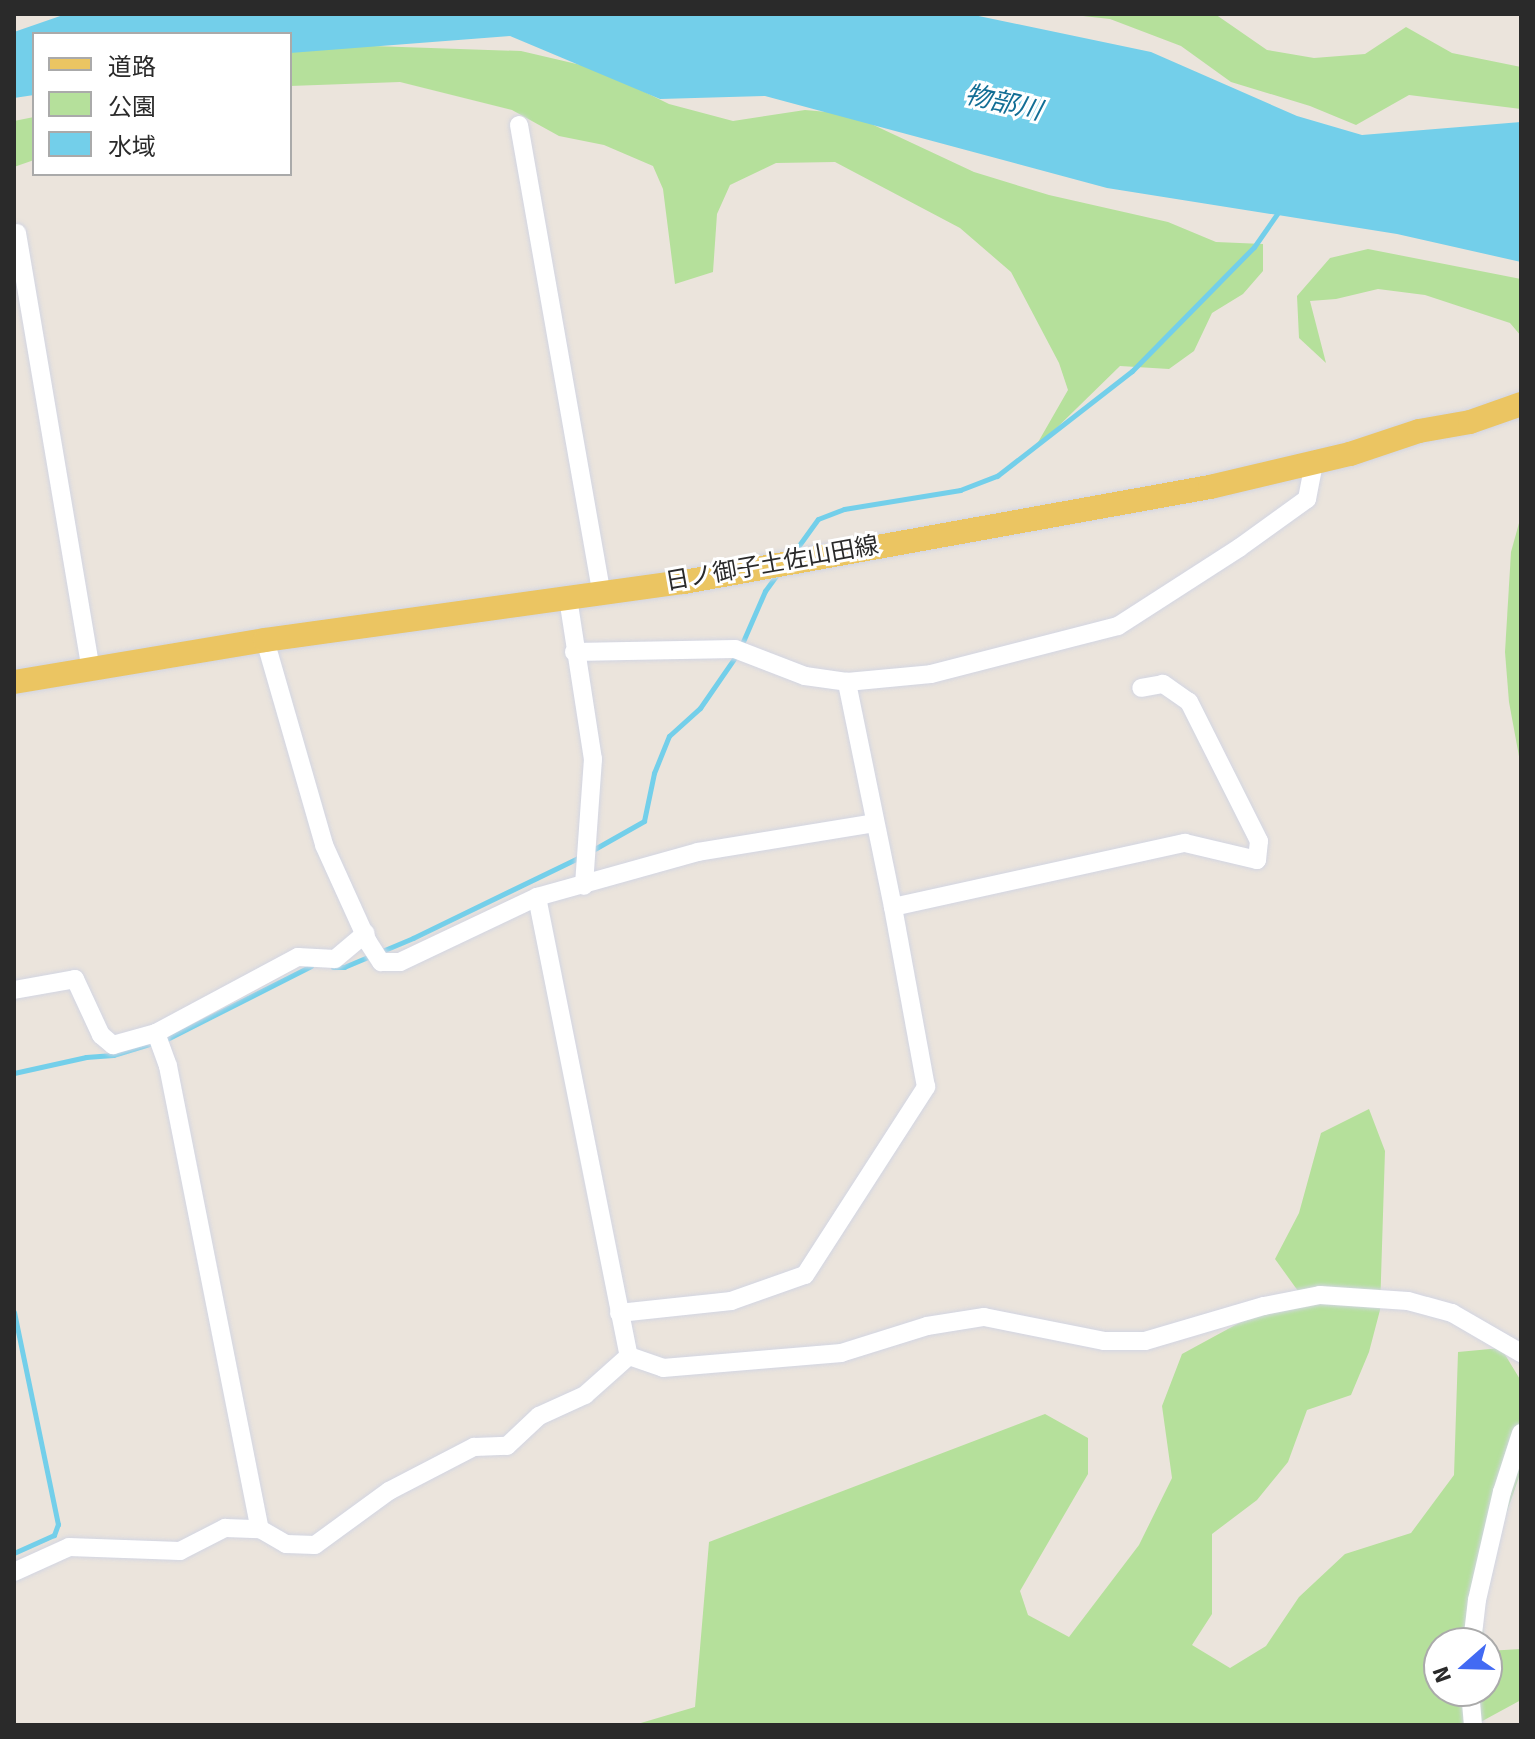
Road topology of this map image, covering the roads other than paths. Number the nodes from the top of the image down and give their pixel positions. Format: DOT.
graph roads {
  1 [pos="519,125"];
  2 [pos="17,233"];
  3 [pos="1521,404"];
  4 [pos="1314,462"];
  5 [pos="601,591"];
  6 [pos="568,598"];
  7 [pos="265,640"];
  8 [pos="574,652"];
  9 [pos="91,669"];
  10 [pos="14,682"];
  11 [pos="847,682"];
  12 [pos="1141,688"];
  13 [pos="875,823"];
  14 [pos="584,886"];
  15 [pos="537,897"];
  16 [pos="893,907"];
  17 [pos="367,938"];
  18 [pos="14,990"];
  19 [pos="156,1033"];
  20 [pos="619,1313"];
  21 [pos="1521,1353"];
  22 [pos="629,1356"];
  23 [pos="1521,1433"];
  24 [pos="260,1529"];
  25 [pos="14,1572"];
  26 [pos="1474,1627"];
  1 -- 5 [label="street"];
  2 -- 9 [label="street"];
  3 -- 4 [label="main road, 日ノ御子土佐山田線"];
  4 -- 5 [label="main road, 日ノ御子土佐山田線"];
  4 -- 11 [label="street"];
  5 -- 6 [label="main road, 日ノ御子土佐山田線"];
  6 -- 7 [label="main road, 日ノ御子土佐山田線"];
  6 -- 8 [label="street"];
  7 -- 9 [label="main road, 日ノ御子土佐山田線"];
  7 -- 17 [label="street"];
  8 -- 11 [label="street"];
  8 -- 14 [label="street"];
  9 -- 10 [label="main road, 日ノ御子土佐山田線"];
  11 -- 13 [label="street"];
  12 -- 16 [label="street"];
  13 -- 14 [label="street"];
  13 -- 16 [label="street"];
  14 -- 15 [label="street"];
  15 -- 17 [label="street"];
  15 -- 20 [label="street"];
  16 -- 20 [label="street"];
  17 -- 19 [label="street"];
  18 -- 19 [label="street"];
  19 -- 24 [label="street"];
  20 -- 22 [label="street"];
  21 -- 22 [label="street"];
  22 -- 24 [label="street"];
  23 -- 26 [label="street"];
  24 -- 25 [label="street"];
}
